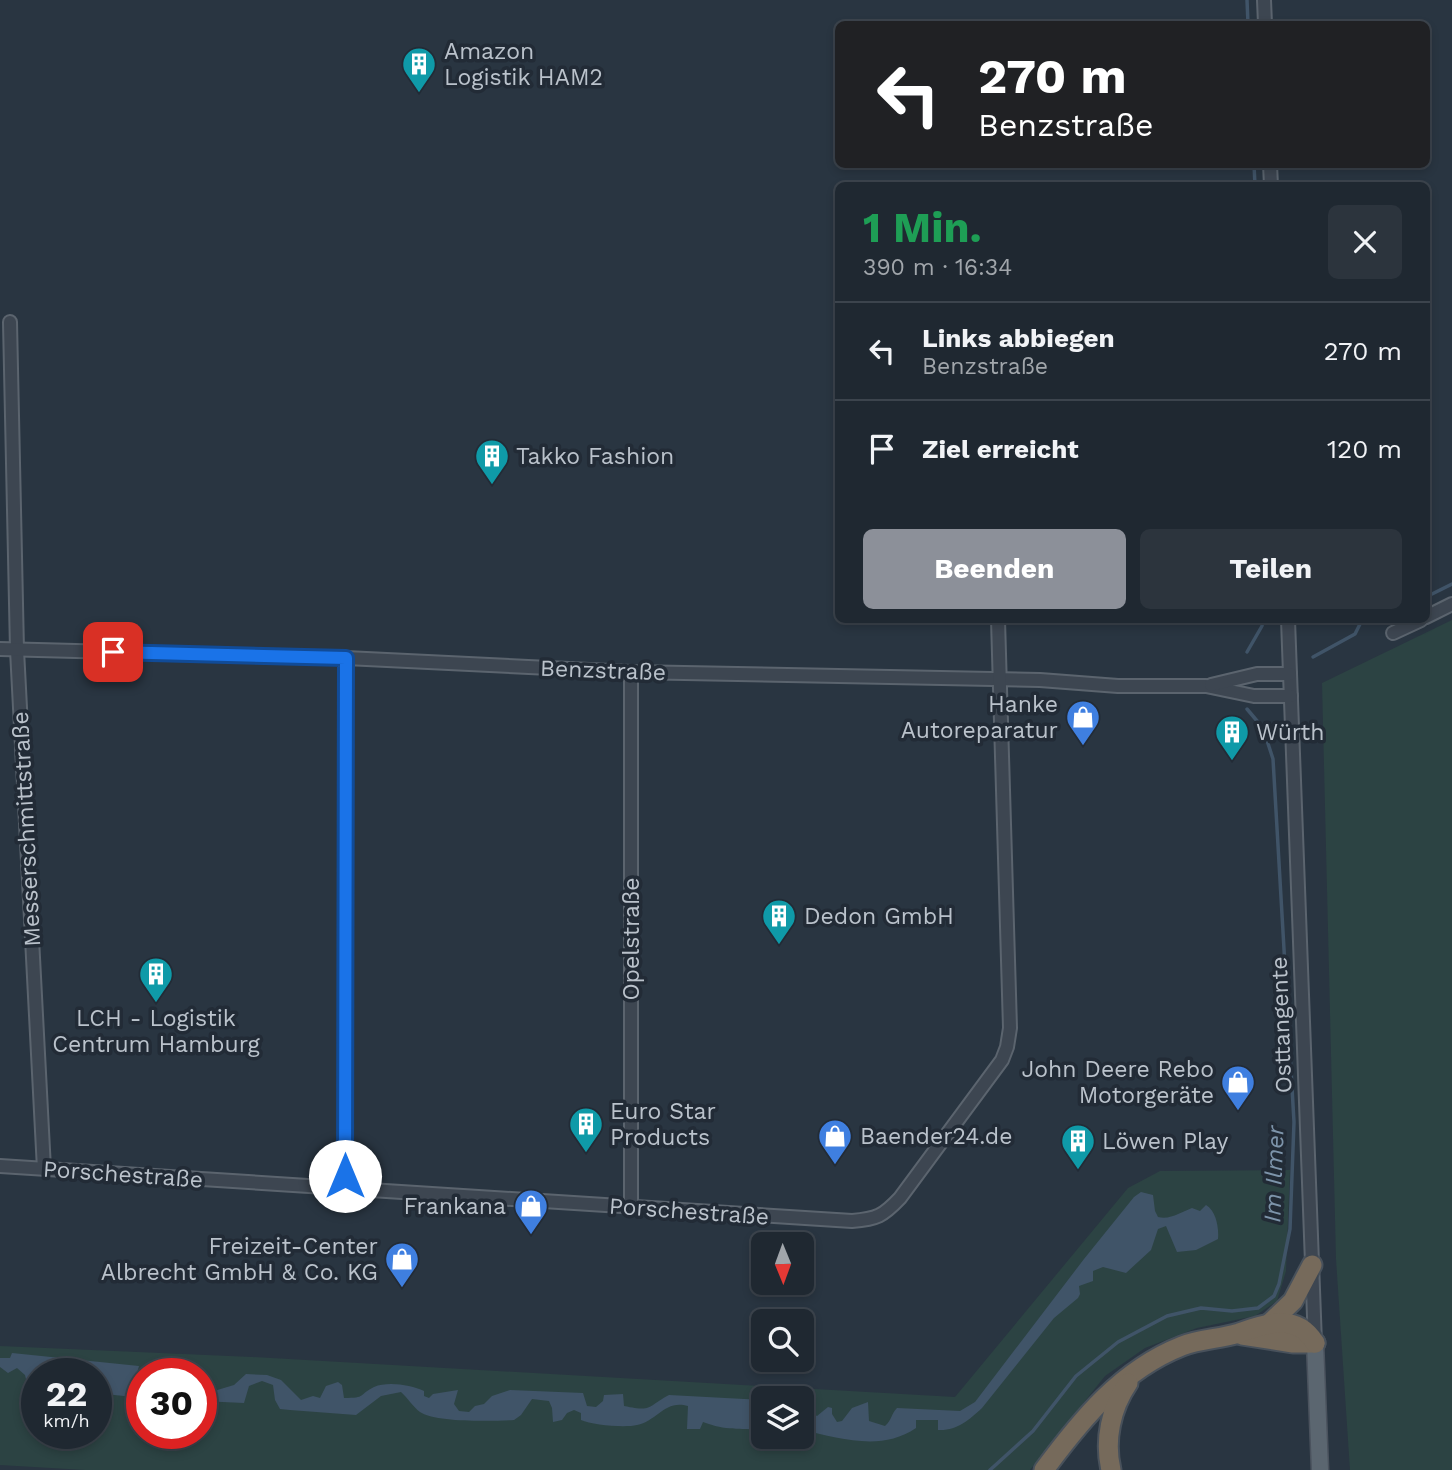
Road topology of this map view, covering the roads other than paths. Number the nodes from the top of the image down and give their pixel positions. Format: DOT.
graph roads {
  1 [pos="1264,0"];
  2 [pos="1265,21"];
  3 [pos="10,322"];
  4 [pos="1452,604"];
  5 [pos="1430,615"];
  6 [pos="998,623"];
  7 [pos="1288,623"];
  8 [pos="1415,623"];
  9 [pos="1393,634"];
  10 [pos="0,649"];
  11 [pos="17,650"];
  12 [pos="346,658"];
  13 [pos="631,671"];
  14 [pos="1290,674"];
  15 [pos="998,679"];
  16 [pos="1206,686"];
  17 [pos="1291,696"];
  18 [pos="0,1166"];
  19 [pos="44,1169"];
  20 [pos="345,1188"];
  21 [pos="631,1207"];
  22 [pos="1312,1265"];
  23 [pos="1268,1325"];
  24 [pos="1234,1334"];
  25 [pos="1315,1343"];
  26 [pos="1135,1373"];
  27 [pos="1044,1470"];
  28 [pos="1111,1470"];
  29 [pos="1320,1470"];
  1 -- 2 [label="street"];
  3 -- 11 [label="street, Messerschmittstraße"];
  4 -- 5 [label="street"];
  6 -- 15 [label="street, Porschestraße"];
  7 -- 14 [label="street, Osttangente"];
  8 -- 9 [label="street"];
  10 -- 11 [label="street, Benzstraße"];
  11 -- 12 [label="street, Benzstraße"];
  11 -- 19 [label="street, Messerschmittstraße"];
  12 -- 13 [label="street, Benzstraße"];
  12 -- 20 [label="street"];
  13 -- 15 [label="street, Benzstraße"];
  13 -- 21 [label="street, Opelstraße"];
  14 -- 16 [label="street, Benzstraße"];
  14 -- 17 [label="street, Osttangente"];
  15 -- 16 [label="street, Benzstraße"];
  15 -- 21 [label="street, Porschestraße"];
  16 -- 17 [label="street, Benzstraße"];
  17 -- 22 [label="street, Osttangente"];
  18 -- 19 [label="street, Porschestraße"];
  19 -- 20 [label="street, Porschestraße"];
  20 -- 21 [label="street, Porschestraße"];
  22 -- 23 [label="highway"];
  22 -- 25 [label="street, Osttangente"];
  23 -- 24 [label="highway"];
  23 -- 25 [label="highway"];
  24 -- 25 [label="highway"];
  24 -- 26 [label="highway"];
  25 -- 29 [label="main road, Osttangente"];
  26 -- 27 [label="highway"];
  26 -- 28 [label="highway"];
}
